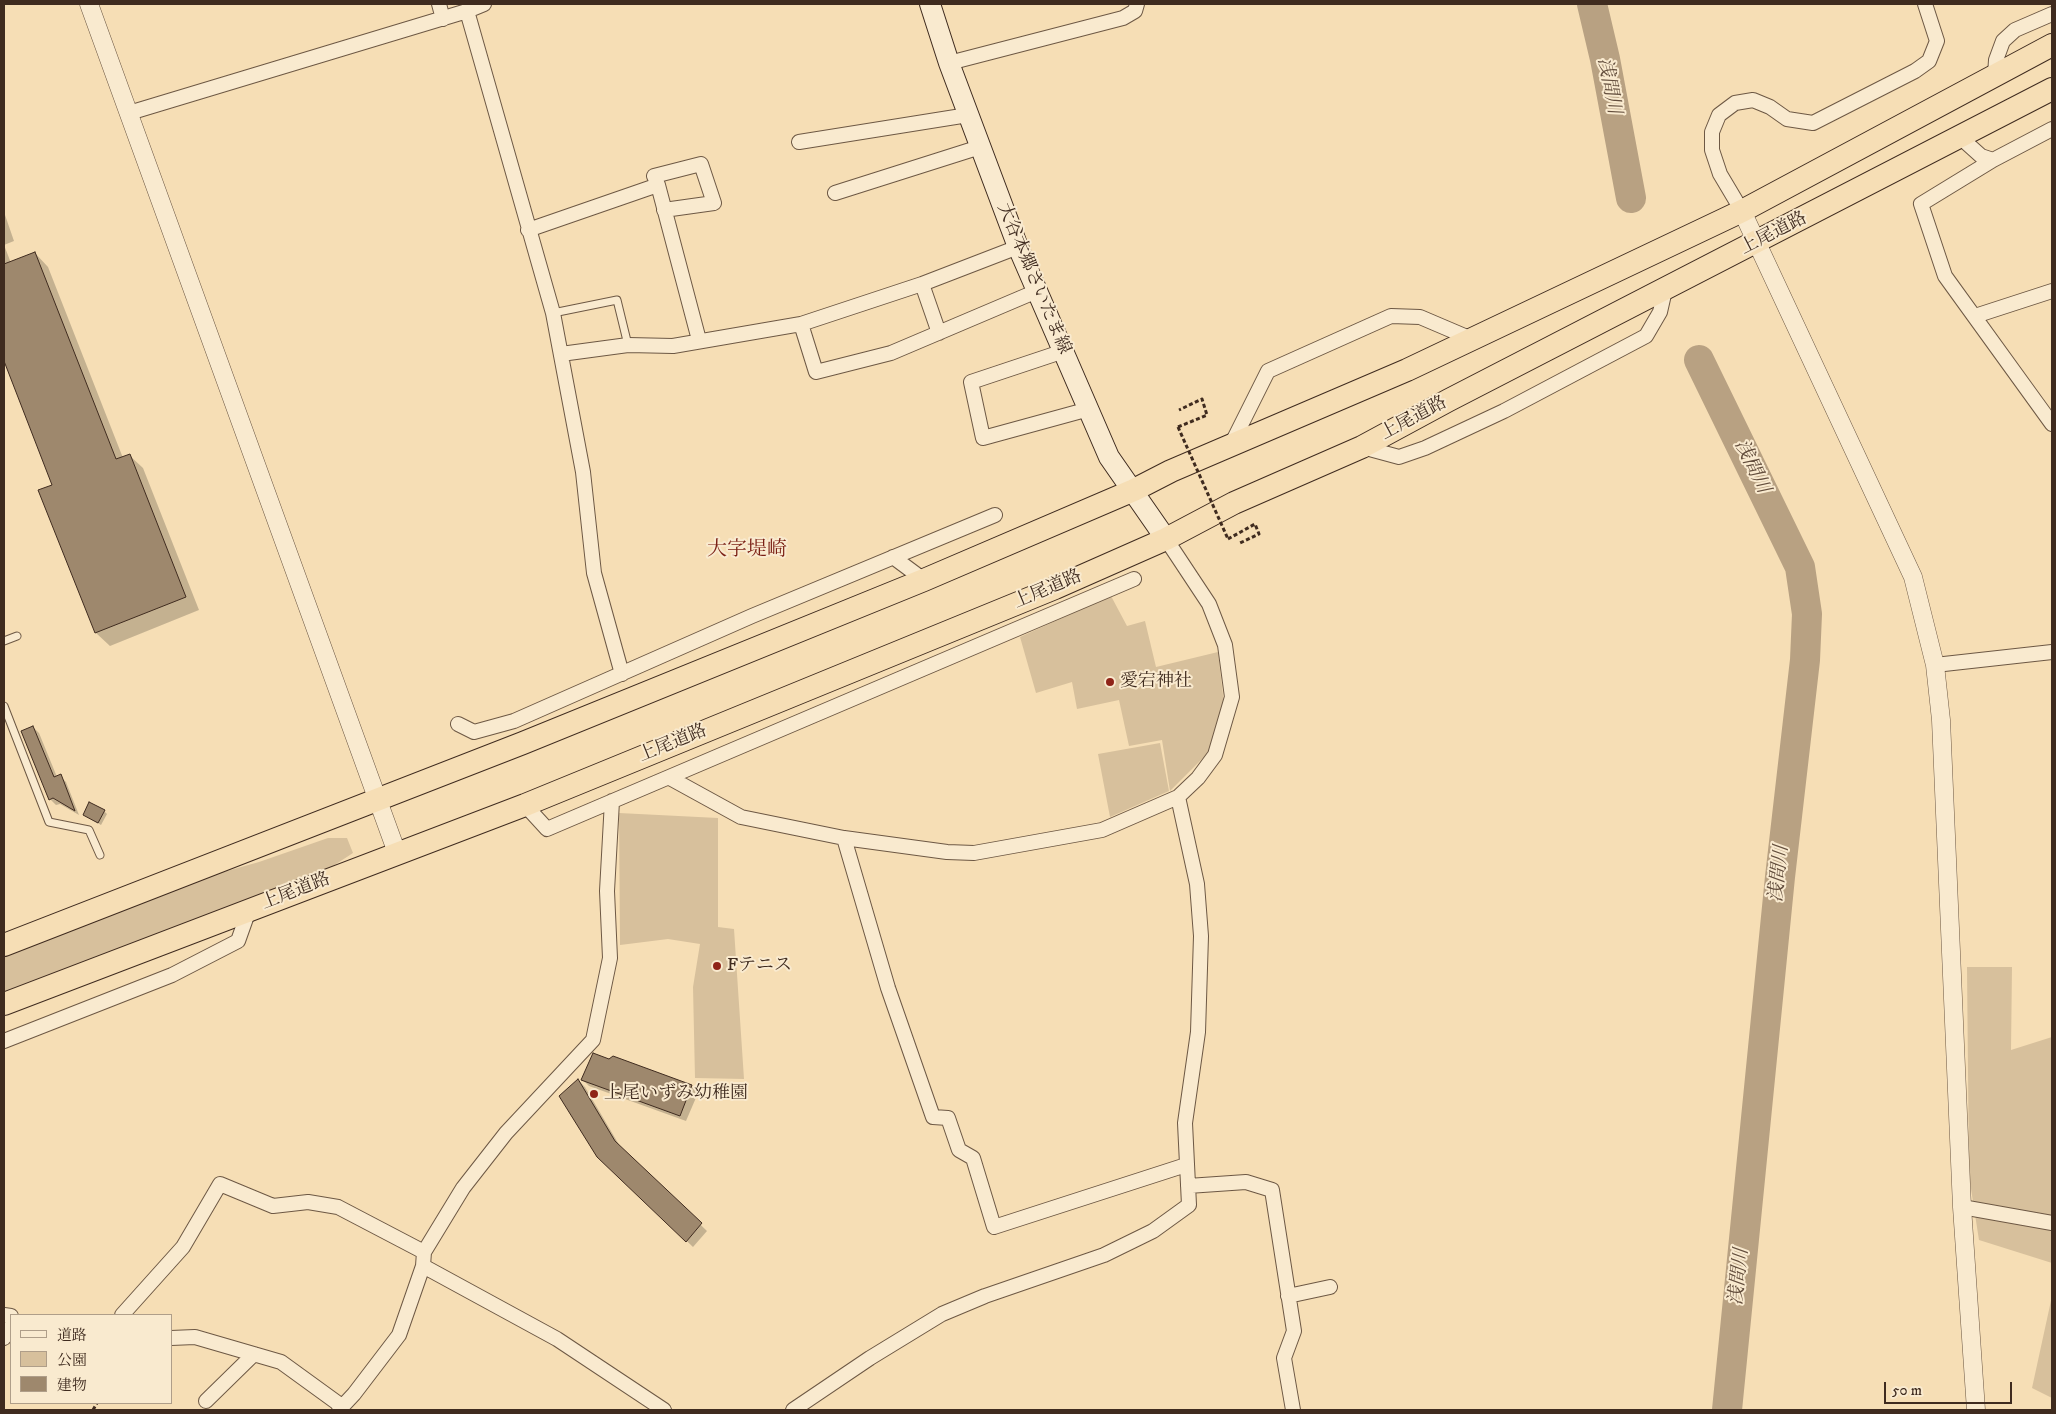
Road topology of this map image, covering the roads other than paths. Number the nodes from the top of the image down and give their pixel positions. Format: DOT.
graph roads {
  1 [pos="89,4"];
  2 [pos="438,4"];
  3 [pos="484,4"];
  4 [pos="930,4"];
  5 [pos="1137,4"];
  6 [pos="1925,4"];
  7 [pos="466,11"];
  8 [pos="2052,14"];
  9 [pos="443,19"];
  10 [pos="2052,45"];
  11 [pos="949,63"];
  12 [pos="1995,76"];
  13 [pos="2052,89"];
  14 [pos="129,113"];
  15 [pos="968,116"];
  16 [pos="2052,129"];
  17 [pos="1961,138"];
  18 [pos="799,142"];
  19 [pos="980,147"];
  20 [pos="1993,160"];
  21 [pos="658,185"];
  22 [pos="835,193"];
  23 [pos="664,210"];
  24 [pos="1742,211"];
  25 [pos="528,230"];
  26 [pos="1758,242"];
  27 [pos="1018,247"];
  28 [pos="922,284"];
  29 [pos="1665,290"];
  30 [pos="1037,291"];
  31 [pos="2052,291"];
  32 [pos="553,313"];
  33 [pos="1975,316"];
  34 [pos="801,324"];
  35 [pos="939,333"];
  36 [pos="699,340"];
  37 [pos="1474,340"];
  38 [pos="628,345"];
  39 [pos="1064,351"];
  40 [pos="561,354"];
  41 [pos="1089,409"];
  42 [pos="2052,424"];
  43 [pos="1231,444"];
  44 [pos="1362,447"];
  45 [pos="1134,490"];
  46 [pos="995,515"];
  47 [pos="1166,539"];
  48 [pos="894,557"];
  49 [pos="1134,579"];
  50 [pos="924,580"];
  51 [pos="1055,588"];
  52 [pos="1057,613"];
  53 [pos="17,636"];
  54 [pos="4,641"];
  55 [pos="2052,652"];
  56 [pos="1935,665"];
  57 [pos="622,674"];
  58 [pos="4,706"];
  59 [pos="514,721"];
  60 [pos="458,724"];
  61 [pos="523,743"];
  62 [pos="670,778"];
  63 [pos="1178,797"];
  64 [pos="377,799"];
  65 [pos="612,800"];
  66 [pos="525,805"];
  67 [pos="844,838"];
  68 [pos="397,853"];
  69 [pos="100,856"];
  70 [pos="248,910"];
  71 [pos="4,945"];
  72 [pos="4,1004"];
  73 [pos="4,1041"];
  74 [pos="1186,1164"];
  75 [pos="1188,1186"];
  76 [pos="1962,1207"];
  77 [pos="2052,1223"];
  78 [pos="424,1252"];
  79 [pos="423,1266"];
  80 [pos="1330,1287"];
  81 [pos="1288,1296"];
  82 [pos="123,1314"];
  83 [pos="172,1338"];
  84 [pos="254,1354"];
  85 [pos="206,1401"];
  86 [pos="341,1408"];
  87 [pos="664,1410"];
  88 [pos="793,1410"];
  89 [pos="1293,1410"];
  90 [pos="1976,1410"];
  1 -- 14 [label="street"];
  2 -- 9 [label="street"];
  3 -- 7 [label="street"];
  4 -- 11 [label="main road, 大谷本郷さいたま線"];
  5 -- 11 [label="street"];
  6 -- 24 [label="street"];
  7 -- 9 [label="street"];
  7 -- 25 [label="street"];
  8 -- 12 [label="street"];
  9 -- 14 [label="street"];
  10 -- 12 [label="highway, 上尾道路"];
  11 -- 15 [label="main road, 大谷本郷さいたま線"];
  12 -- 24 [label="highway, 上尾道路"];
  13 -- 17 [label="highway, 上尾道路"];
  14 -- 64 [label="street"];
  15 -- 18 [label="street"];
  15 -- 19 [label="main road, 大谷本郷さいたま線"];
  16 -- 20 [label="street"];
  17 -- 20 [label="street"];
  17 -- 26 [label="highway, 上尾道路"];
  19 -- 22 [label="street"];
  19 -- 27 [label="main road, 大谷本郷さいたま線"];
  20 -- 33 [label="street"];
  21 -- 23 [label="street"];
  21 -- 23 [label="street"];
  21 -- 25 [label="street"];
  23 -- 36 [label="street"];
  24 -- 26 [label="street"];
  24 -- 37 [label="highway, 上尾道路"];
  25 -- 32 [label="street"];
  26 -- 29 [label="highway, 上尾道路"];
  26 -- 56 [label="street"];
  27 -- 28 [label="street"];
  27 -- 30 [label="main road, 大谷本郷さいたま線"];
  28 -- 34 [label="street"];
  28 -- 35 [label="street"];
  29 -- 44 [label="highway, 上尾道路"];
  29 -- 44 [label="street"];
  30 -- 35 [label="street"];
  30 -- 39 [label="main road, 大谷本郷さいたま線"];
  31 -- 33 [label="street"];
  32 -- 38 [label="lane"];
  32 -- 40 [label="street"];
  33 -- 42 [label="street"];
  34 -- 35 [label="street"];
  34 -- 36 [label="street"];
  36 -- 38 [label="street"];
  37 -- 43 [label="highway, 上尾道路"];
  37 -- 43 [label="street"];
  38 -- 40 [label="street"];
  39 -- 41 [label="main road, 大谷本郷さいたま線"];
  39 -- 41 [label="street"];
  40 -- 57 [label="street"];
  41 -- 45 [label="main road, 大谷本郷さいたま線"];
  43 -- 45 [label="highway, 上尾道路"];
  44 -- 47 [label="highway, 上尾道路"];
  45 -- 47 [label="main road, 大谷本郷さいたま線"];
  45 -- 50 [label="highway, 上尾道路"];
  46 -- 48 [label="street"];
  47 -- 51 [label="highway, 上尾道路"];
  47 -- 63 [label="street"];
  48 -- 50 [label="street"];
  48 -- 57 [label="street"];
  49 -- 52 [label="street"];
  50 -- 61 [label="highway, 上尾道路"];
  51 -- 52 [label="street"];
  51 -- 66 [label="highway, 上尾道路"];
  52 -- 62 [label="street"];
  53 -- 54 [label="lane"];
  55 -- 56 [label="street"];
  56 -- 76 [label="street"];
  57 -- 59 [label="street"];
  58 -- 69 [label="lane"];
  59 -- 60 [label="street"];
  59 -- 61 [label="street"];
  61 -- 64 [label="highway, 上尾道路"];
  62 -- 65 [label="street"];
  62 -- 67 [label="street"];
  63 -- 67 [label="street"];
  63 -- 74 [label="street"];
  64 -- 68 [label="street"];
  64 -- 71 [label="highway, 上尾道路"];
  65 -- 66 [label="street"];
  65 -- 78 [label="street"];
  66 -- 68 [label="highway, 上尾道路"];
  67 -- 74 [label="street"];
  68 -- 70 [label="highway, 上尾道路"];
  70 -- 72 [label="highway, 上尾道路"];
  70 -- 73 [label="street"];
  74 -- 75 [label="street"];
  75 -- 81 [label="street"];
  75 -- 88 [label="street"];
  76 -- 77 [label="street"];
  76 -- 90 [label="street"];
  78 -- 79 [label="street"];
  78 -- 82 [label="street"];
  79 -- 86 [label="street"];
  79 -- 87 [label="street"];
  80 -- 81 [label="street"];
  81 -- 89 [label="street"];
  83 -- 84 [label="street"];
  84 -- 85 [label="street"];
  84 -- 86 [label="street"];
}
